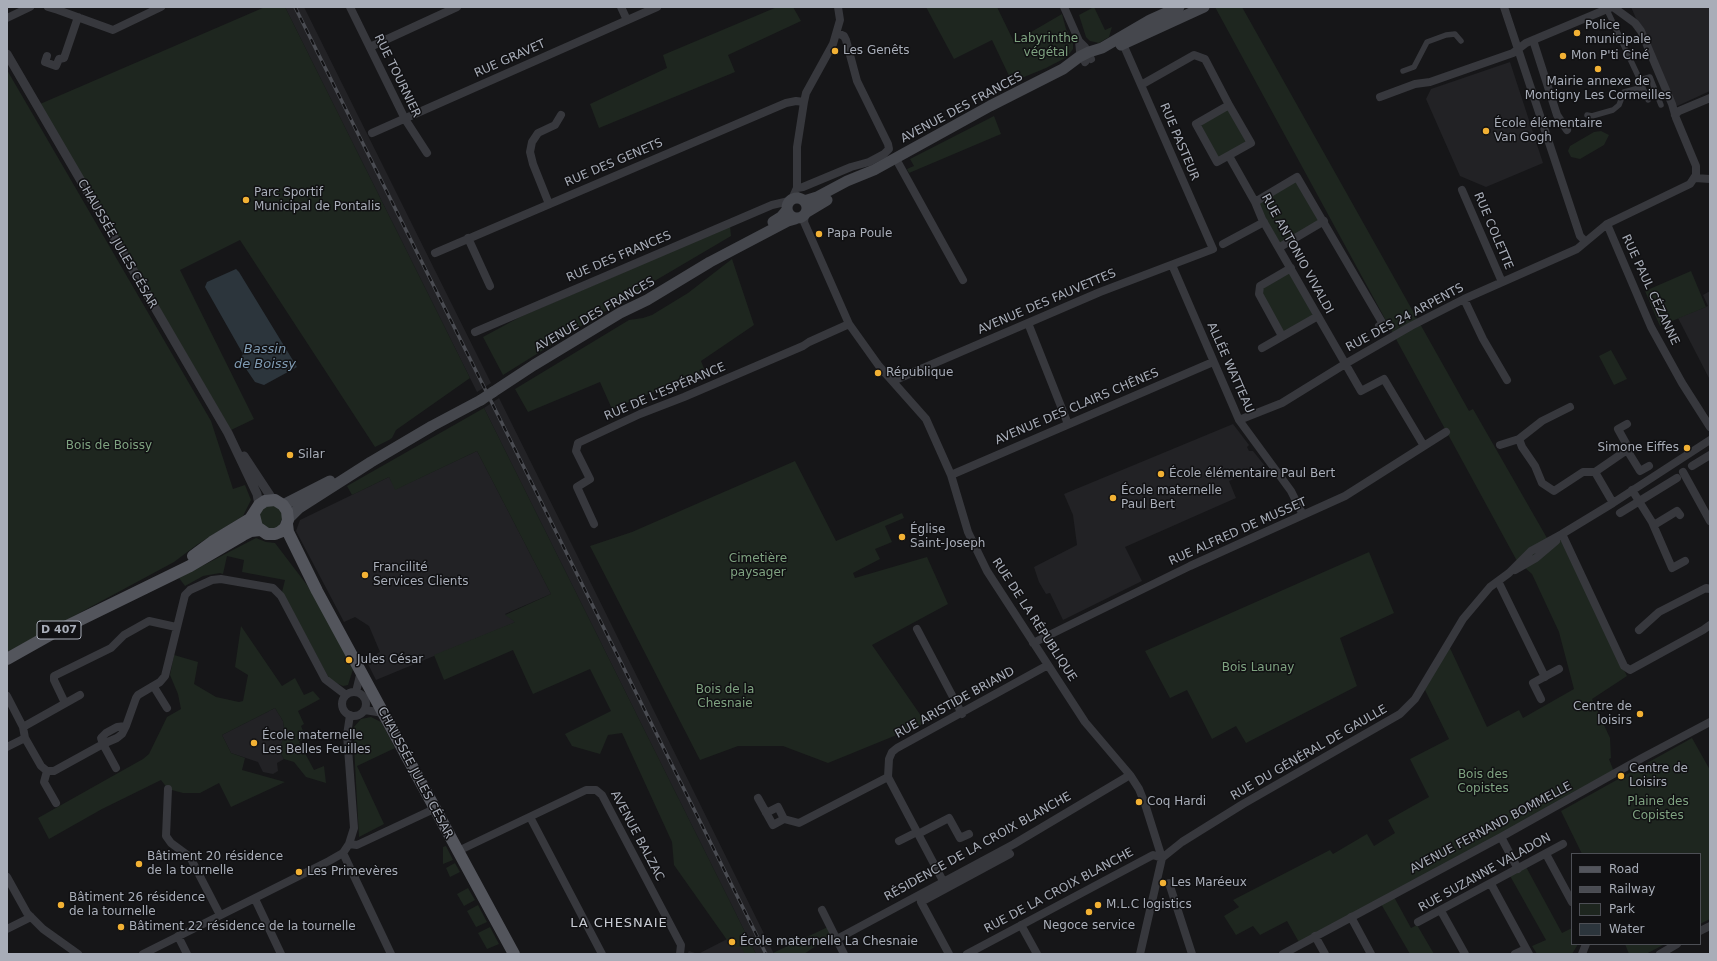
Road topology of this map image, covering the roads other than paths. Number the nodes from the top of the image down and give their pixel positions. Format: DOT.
graph roads {
  1 [pos="30,7"];
  2 [pos="48,7"];
  3 [pos="161,7"];
  4 [pos="350,7"];
  5 [pos="457,7"];
  6 [pos="621,7"];
  7 [pos="656,7"];
  8 [pos="838,7"];
  9 [pos="1064,7"];
  10 [pos="1180,7"];
  11 [pos="1204,7"];
  12 [pos="1504,7"];
  13 [pos="1610,8"];
  14 [pos="59,9"];
  15 [pos="78,17"];
  16 [pos="7,18"];
  17 [pos="627,20"];
  18 [pos="837,33"];
  19 [pos="1533,40"];
  20 [pos="1461,41"];
  21 [pos="1119,42"];
  22 [pos="370,47"];
  23 [pos="1518,48"];
  24 [pos="7,54"];
  25 [pos="47,56"];
  26 [pos="1087,57"];
  27 [pos="1403,71"];
  28 [pos="1640,80"];
  29 [pos="1141,85"];
  30 [pos="1643,87"];
  31 [pos="1380,97"];
  32 [pos="1710,98"];
  33 [pos="1648,100"];
  34 [pos="804,102"];
  35 [pos="1229,105"];
  36 [pos="1661,105"];
  37 [pos="561,115"];
  38 [pos="1587,115"];
  39 [pos="1675,115"];
  40 [pos="405,119"];
  41 [pos="1568,130"];
  42 [pos="372,133"];
  43 [pos="427,153"];
  44 [pos="1229,156"];
  45 [pos="896,158"];
  46 [pos="1695,178"];
  47 [pos="1710,179"];
  48 [pos="797,188"];
  49 [pos="1462,190"];
  50 [pos="1255,202"];
  51 [pos="549,204"];
  52 [pos="797,210"];
  53 [pos="1324,221"];
  54 [pos="1264,222"];
  55 [pos="1607,224"];
  56 [pos="468,238"];
  57 [pos="1585,241"];
  58 [pos="1223,244"];
  59 [pos="1280,247"];
  60 [pos="1213,250"];
  61 [pos="435,252"];
  62 [pos="1172,265"];
  63 [pos="1292,268"];
  64 [pos="963,280"];
  65 [pos="1502,282"];
  66 [pos="490,286"];
  67 [pos="1464,299"];
  68 [pos="1318,316"];
  69 [pos="1028,323"];
  70 [pos="849,324"];
  71 [pos="1379,326"];
  72 [pos="475,332"];
  73 [pos="1282,336"];
  74 [pos="1262,348"];
  75 [pos="1213,362"];
  76 [pos="1345,364"];
  77 [pos="1507,380"];
  78 [pos="893,381"];
  79 [pos="1570,407"];
  80 [pos="1239,420"];
  81 [pos="1068,424"];
  82 [pos="1627,424"];
  83 [pos="1710,427"];
  84 [pos="1446,432"];
  85 [pos="228,433"];
  86 [pos="1519,439"];
  87 [pos="1710,440"];
  88 [pos="1500,445"];
  89 [pos="1424,446"];
  90 [pos="1627,450"];
  91 [pos="1710,455"];
  92 [pos="371,462"];
  93 [pos="1649,466"];
  94 [pos="1692,466"];
  95 [pos="1595,472"];
  96 [pos="951,475"];
  97 [pos="1632,490"];
  98 [pos="1639,501"];
  99 [pos="278,502"];
  100 [pos="1614,503"];
  101 [pos="256,510"];
  102 [pos="1620,513"];
  103 [pos="1303,515"];
  104 [pos="1680,515"];
  105 [pos="288,521"];
  106 [pos="1710,521"];
  107 [pos="594,524"];
  108 [pos="1654,525"];
  109 [pos="260,530"];
  110 [pos="275,534"];
  111 [pos="1562,534"];
  112 [pos="1685,561"];
  113 [pos="160,579"];
  114 [pos="1498,581"];
  115 [pos="1710,589"];
  116 [pos="317,591"];
  117 [pos="1710,625"];
  118 [pos="176,627"];
  119 [pos="917,629"];
  120 [pos="1639,630"];
  121 [pos="1033,643"];
  122 [pos="7,659"];
  123 [pos="1048,665"];
  124 [pos="1559,669"];
  125 [pos="361,671"];
  126 [pos="1545,677"];
  127 [pos="154,686"];
  128 [pos="356,692"];
  129 [pos="80,695"];
  130 [pos="346,695"];
  131 [pos="7,696"];
  132 [pos="1541,699"];
  133 [pos="65,703"];
  134 [pos="166,708"];
  135 [pos="364,710"];
  136 [pos="383,713"];
  137 [pos="962,714"];
  138 [pos="350,715"];
  139 [pos="1710,722"];
  140 [pos="23,727"];
  141 [pos="25,738"];
  142 [pos="103,744"];
  143 [pos="7,747"];
  144 [pos="116,768"];
  145 [pos="47,771"];
  146 [pos="1130,775"];
  147 [pos="888,777"];
  148 [pos="168,789"];
  149 [pos="758,798"];
  150 [pos="56,803"];
  151 [pos="434,809"];
  152 [pos="766,813"];
  153 [pos="530,817"];
  154 [pos="784,819"];
  155 [pos="918,833"];
  156 [pos="969,834"];
  157 [pos="1501,837"];
  158 [pos="899,841"];
  159 [pos="349,844"];
  160 [pos="1563,844"];
  161 [pos="458,851"];
  162 [pos="343,853"];
  163 [pos="1010,854"];
  164 [pos="1546,854"];
  165 [pos="1162,858"];
  166 [pos="1518,869"];
  167 [pos="7,877"];
  168 [pos="943,881"];
  169 [pos="1169,883"];
  170 [pos="1491,884"];
  171 [pos="255,899"];
  172 [pos="1571,900"];
  173 [pos="822,910"];
  174 [pos="1441,911"];
  175 [pos="220,915"];
  176 [pos="31,917"];
  177 [pos="1351,917"];
  178 [pos="1418,922"];
  179 [pos="1021,925"];
  180 [pos="1710,926"];
  181 [pos="7,929"];
  182 [pos="1701,930"];
  183 [pos="178,936"];
  184 [pos="1315,936"];
  185 [pos="837,939"];
  186 [pos="1675,945"];
  187 [pos="1528,951"];
  188 [pos="78,954"];
  189 [pos="143,954"];
  190 [pos="187,954"];
  191 [pos="281,954"];
  192 [pos="391,954"];
  193 [pos="514,954"];
  194 [pos="602,954"];
  195 [pos="680,954"];
  196 [pos="844,954"];
  197 [pos="949,954"];
  198 [pos="967,954"];
  199 [pos="1037,954"];
  200 [pos="1140,954"];
  201 [pos="1192,954"];
  202 [pos="1283,954"];
  203 [pos="1325,954"];
  204 [pos="1371,954"];
  205 [pos="1465,954"];
  206 [pos="1515,954"];
  207 [pos="1660,954"];
  1 -- 16 [label="street"];
  2 -- 14 [label="street"];
  3 -- 15 [label="street"];
  4 -- 22 [label="street, RUE TOURNIER"];
  5 -- 22 [label="street"];
  6 -- 17 [label="street"];
  7 -- 17 [label="street, RUE GRAVET"];
  8 -- 18 [label="street"];
  9 -- 26 [label="street"];
  10 -- 21 [label="main road, AVENUE DES FRANCES"];
  11 -- 21 [label="main road, AVENUE DES FRANCES"];
  12 -- 23 [label="street"];
  13 -- 19 [label="street"];
  13 -- 28 [label="street"];
  13 -- 39 [label="street"];
  14 -- 15 [label="street"];
  15 -- 25 [label="street"];
  17 -- 40 [label="street, RUE GRAVET"];
  18 -- 34 [label="street"];
  18 -- 48 [label="street, AVENUE DES FRANCES"];
  19 -- 23 [label="street"];
  19 -- 41 [label="street"];
  20 -- 27 [label="street"];
  21 -- 26 [label="main road, AVENUE DES FRANCES"];
  21 -- 29 [label="street, RUE PASTEUR"];
  22 -- 40 [label="street, RUE TOURNIER"];
  23 -- 31 [label="street"];
  23 -- 57 [label="street"];
  24 -- 85 [label="street, CHAUSSÉE JULES CÉSAR"];
  26 -- 45 [label="main road, AVENUE DES FRANCES"];
  28 -- 30 [label="street"];
  28 -- 36 [label="street"];
  29 -- 35 [label="street"];
  29 -- 60 [label="street, RUE PASTEUR"];
  30 -- 33 [label="street"];
  30 -- 38 [label="street"];
  32 -- 39 [label="street"];
  34 -- 48 [label="street"];
  34 -- 51 [label="street, RUE DES GENETS"];
  35 -- 44 [label="street"];
  35 -- 44 [label="street"];
  37 -- 51 [label="street"];
  39 -- 46 [label="street"];
  40 -- 42 [label="street, RUE GRAVET"];
  40 -- 43 [label="street, RUE TOURNIER"];
  44 -- 50 [label="street, RUE ANTONIO VIVALDI"];
  45 -- 52 [label="main road, AVENUE DES FRANCES"];
  45 -- 64 [label="street"];
  46 -- 47 [label="street"];
  46 -- 55 [label="street, RUE DES 24 ARPENTS"];
  48 -- 52 [label="street"];
  49 -- 65 [label="street, RUE COLETTE"];
  50 -- 53 [label="street"];
  50 -- 54 [label="street, RUE ANTONIO VIVALDI"];
  51 -- 56 [label="street, RUE DES GENETS"];
  52 -- 70 [label="street, RUE DE LA RÉPUBLIQUE"];
  52 -- 72 [label="street, RUE DES FRANCES"];
  52 -- 92 [label="main road, AVENUE DES FRANCES, bridge"];
  53 -- 59 [label="street"];
  53 -- 71 [label="street"];
  54 -- 58 [label="street"];
  54 -- 59 [label="street, RUE ANTONIO VIVALDI"];
  55 -- 57 [label="street, RUE DES 24 ARPENTS"];
  55 -- 83 [label="street, RUE PAUL CÉZANNE"];
  56 -- 61 [label="street, RUE DES GENETS"];
  56 -- 66 [label="street"];
  57 -- 65 [label="street, RUE DES 24 ARPENTS"];
  59 -- 63 [label="street, RUE ANTONIO VIVALDI"];
  60 -- 62 [label="street, AVENUE DES FAUVETTES"];
  62 -- 69 [label="street, AVENUE DES FAUVETTES"];
  62 -- 75 [label="street, ALLÉE WATTEAU"];
  63 -- 68 [label="street, RUE ANTONIO VIVALDI"];
  63 -- 73 [label="street"];
  65 -- 67 [label="street, RUE DES 24 ARPENTS"];
  67 -- 76 [label="street, RUE DES 24 ARPENTS"];
  67 -- 77 [label="street"];
  68 -- 73 [label="street"];
  68 -- 76 [label="street, RUE ANTONIO VIVALDI"];
  69 -- 78 [label="street, AVENUE DES FAUVETTES"];
  69 -- 81 [label="street"];
  70 -- 78 [label="street, RUE DE LA RÉPUBLIQUE"];
  70 -- 107 [label="street, RUE DE L'ESPÉRANCE"];
  73 -- 74 [label="street"];
  75 -- 80 [label="street, ALLÉE WATTEAU"];
  75 -- 81 [label="street, AVENUE DES CLAIRS CHÊNES"];
  76 -- 80 [label="street, RUE DES 24 ARPENTS"];
  76 -- 89 [label="street, RUE ANTONIO VIVALDI"];
  78 -- 96 [label="street, RUE DE LA RÉPUBLIQUE"];
  79 -- 86 [label="street"];
  80 -- 103 [label="street, ALLÉE WATTEAU"];
  81 -- 96 [label="street, AVENUE DES CLAIRS CHÊNES"];
  82 -- 90 [label="street"];
  84 -- 89 [label="street, RUE ALFRED DE MUSSET"];
  85 -- 99 [label="street, CHAUSSÉE JULES CÉSAR"];
  85 -- 101 [label="street, CHAUSSÉE JULES CÉSAR"];
  86 -- 88 [label="street"];
  86 -- 95 [label="street"];
  87 -- 97 [label="street, RUE DU GÉNÉRAL DE GAULLE"];
  89 -- 103 [label="street, RUE ALFRED DE MUSSET"];
  90 -- 93 [label="street"];
  90 -- 95 [label="street"];
  91 -- 94 [label="street"];
  92 -- 99 [label="main road"];
  92 -- 105 [label="main road"];
  95 -- 100 [label="street"];
  96 -- 121 [label="street, RUE DE LA RÉPUBLIQUE"];
  97 -- 98 [label="street"];
  97 -- 100 [label="street, RUE DU GÉNÉRAL DE GAULLE"];
  98 -- 102 [label="street"];
  98 -- 106 [label="street"];
  98 -- 108 [label="street"];
  99 -- 101 [label="main road"];
  99 -- 105 [label="main road"];
  100 -- 111 [label="street, RUE DU GÉNÉRAL DE GAULLE"];
  101 -- 109 [label="main road"];
  101 -- 113 [label="main road, D 407"];
  103 -- 121 [label="street, RUE ALFRED DE MUSSET"];
  104 -- 108 [label="street"];
  105 -- 110 [label="main road"];
  105 -- 116 [label="main road, CHAUSSÉE JULES CÉSAR"];
  108 -- 112 [label="street"];
  109 -- 110 [label="main road"];
  109 -- 113 [label="main road, D 407"];
  110 -- 116 [label="main road, CHAUSSÉE JULES CÉSAR"];
  111 -- 114 [label="street, RUE DU GÉNÉRAL DE GAULLE"];
  111 -- 117 [label="street"];
  113 -- 122 [label="main road, D 407"];
  114 -- 126 [label="street"];
  114 -- 165 [label="street, RUE DU GÉNÉRAL DE GAULLE"];
  115 -- 120 [label="street"];
  116 -- 125 [label="main road, CHAUSSÉE JULES CÉSAR"];
  118 -- 127 [label="street"];
  118 -- 130 [label="street"];
  118 -- 133 [label="street"];
  119 -- 137 [label="street"];
  121 -- 123 [label="street, RUE DE LA RÉPUBLIQUE"];
  123 -- 137 [label="street, RUE ARISTIDE BRIAND"];
  123 -- 146 [label="street, RUE DE LA RÉPUBLIQUE"];
  124 -- 126 [label="street"];
  125 -- 128 [label="street"];
  125 -- 136 [label="main road, CHAUSSÉE JULES CÉSAR"];
  126 -- 132 [label="street"];
  127 -- 134 [label="street"];
  127 -- 142 [label="street"];
  128 -- 130 [label="street"];
  128 -- 135 [label="street"];
  129 -- 133 [label="street"];
  130 -- 138 [label="street"];
  131 -- 140 [label="street"];
  133 -- 140 [label="street"];
  135 -- 136 [label="street"];
  135 -- 138 [label="street"];
  136 -- 151 [label="main road, CHAUSSÉE JULES CÉSAR"];
  137 -- 147 [label="street, RUE ARISTIDE BRIAND"];
  138 -- 159 [label="street"];
  139 -- 157 [label="street, AVENUE FERNAND BOMMELLE"];
  140 -- 141 [label="street"];
  141 -- 143 [label="street"];
  141 -- 145 [label="street"];
  142 -- 144 [label="street"];
  142 -- 145 [label="street"];
  145 -- 150 [label="street"];
  146 -- 165 [label="street, RUE DE LA RÉPUBLIQUE"];
  146 -- 168 [label="street, RÉSIDENCE DE LA CROIX BLANCHE"];
  147 -- 154 [label="street"];
  147 -- 155 [label="street"];
  148 -- 175 [label="street"];
  149 -- 152 [label="street"];
  151 -- 159 [label="street"];
  151 -- 161 [label="main road, CHAUSSÉE JULES CÉSAR"];
  152 -- 154 [label="street"];
  152 -- 154 [label="street"];
  153 -- 161 [label="street, AVENUE BALZAC"];
  153 -- 194 [label="street"];
  153 -- 195 [label="street, AVENUE BALZAC"];
  155 -- 156 [label="street"];
  155 -- 158 [label="street"];
  155 -- 168 [label="street"];
  157 -- 166 [label="street"];
  157 -- 177 [label="street, AVENUE FERNAND BOMMELLE"];
  159 -- 162 [label="street"];
  160 -- 164 [label="street, RUE SUZANNE VALADON"];
  161 -- 193 [label="main road, CHAUSSÉE JULES CÉSAR"];
  162 -- 171 [label="street"];
  162 -- 192 [label="street"];
  163 -- 197 [label="street"];
  164 -- 166 [label="street, RUE SUZANNE VALADON"];
  164 -- 172 [label="street"];
  165 -- 179 [label="street, RUE DE LA CROIX BLANCHE"];
  165 -- 200 [label="street"];
  166 -- 170 [label="street, RUE SUZANNE VALADON"];
  167 -- 176 [label="street"];
  168 -- 185 [label="street, RÉSIDENCE DE LA CROIX BLANCHE"];
  169 -- 201 [label="street"];
  170 -- 174 [label="street, RUE SUZANNE VALADON"];
  170 -- 187 [label="street"];
  171 -- 175 [label="street"];
  171 -- 191 [label="street"];
  173 -- 185 [label="street"];
  174 -- 178 [label="street, RUE SUZANNE VALADON"];
  174 -- 205 [label="street"];
  175 -- 183 [label="street"];
  176 -- 181 [label="street"];
  176 -- 188 [label="street"];
  177 -- 184 [label="street, AVENUE FERNAND BOMMELLE"];
  177 -- 204 [label="street"];
  179 -- 198 [label="street, RUE DE LA CROIX BLANCHE"];
  179 -- 199 [label="street"];
  180 -- 182 [label="street"];
  183 -- 189 [label="street"];
  183 -- 190 [label="street"];
  184 -- 202 [label="street, AVENUE FERNAND BOMMELLE"];
  184 -- 203 [label="street"];
  185 -- 196 [label="street"];
  186 -- 207 [label="street"];
  187 -- 206 [label="street"];
}
